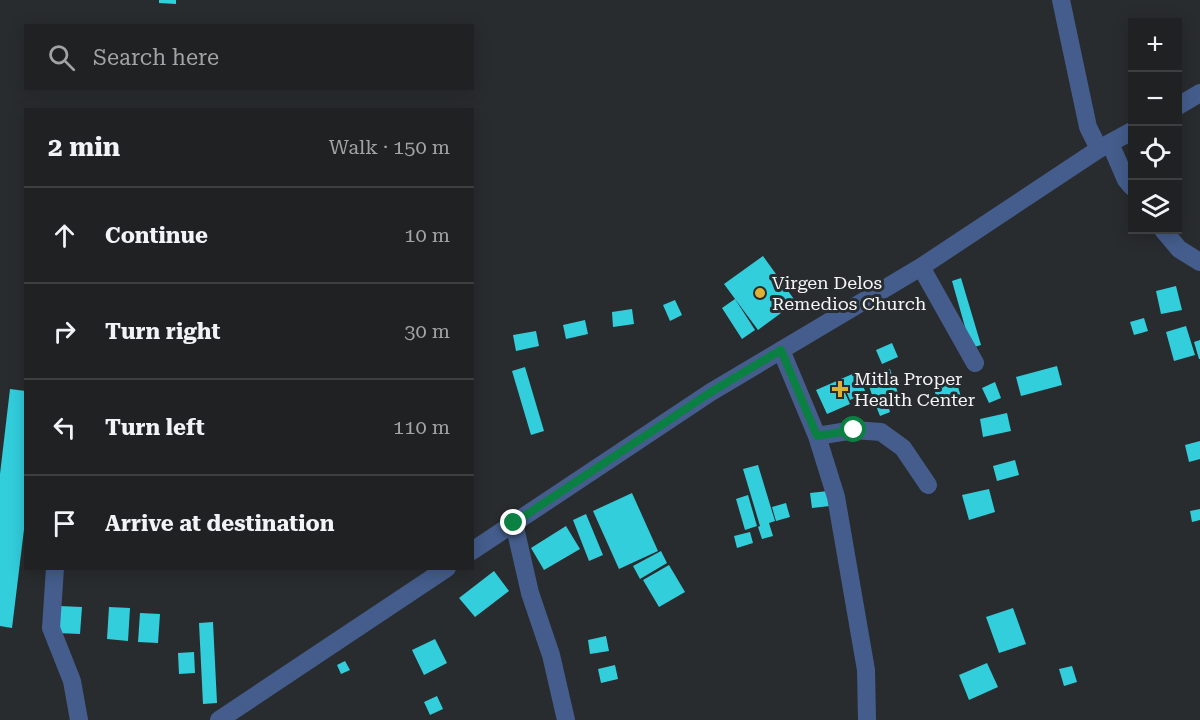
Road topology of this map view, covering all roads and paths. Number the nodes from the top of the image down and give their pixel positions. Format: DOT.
graph roads {
  1 [pos="1061,0"];
  2 [pos="1200,93"];
  3 [pos="1182,104"];
  4 [pos="1128,133"];
  5 [pos="1105,146"];
  6 [pos="1128,182"];
  7 [pos="1166,234"];
  8 [pos="1200,262"];
  9 [pos="921,267"];
  10 [pos="781,350"];
  11 [pos="975,363"];
  12 [pos="817,436"];
  13 [pos="928,485"];
  14 [pos="514,523"];
  15 [pos="474,550"];
  16 [pos="55,570"];
  17 [pos="444,570"];
  18 [pos="227,717"];
  19 [pos="79,720"];
  20 [pos="566,720"];
  21 [pos="867,720"];
  1 -- 5 [label="street"];
  2 -- 3 [label="street"];
  4 -- 5 [label="street"];
  5 -- 6 [label="street"];
  5 -- 9 [label="street"];
  7 -- 8 [label="street"];
  9 -- 10 [label="street"];
  9 -- 11 [label="street"];
  10 -- 12 [label="street"];
  10 -- 14 [label="street"];
  12 -- 13 [label="street"];
  12 -- 21 [label="street"];
  14 -- 15 [label="street"];
  14 -- 20 [label="street"];
  16 -- 19 [label="street"];
  17 -- 18 [label="street"];
}
